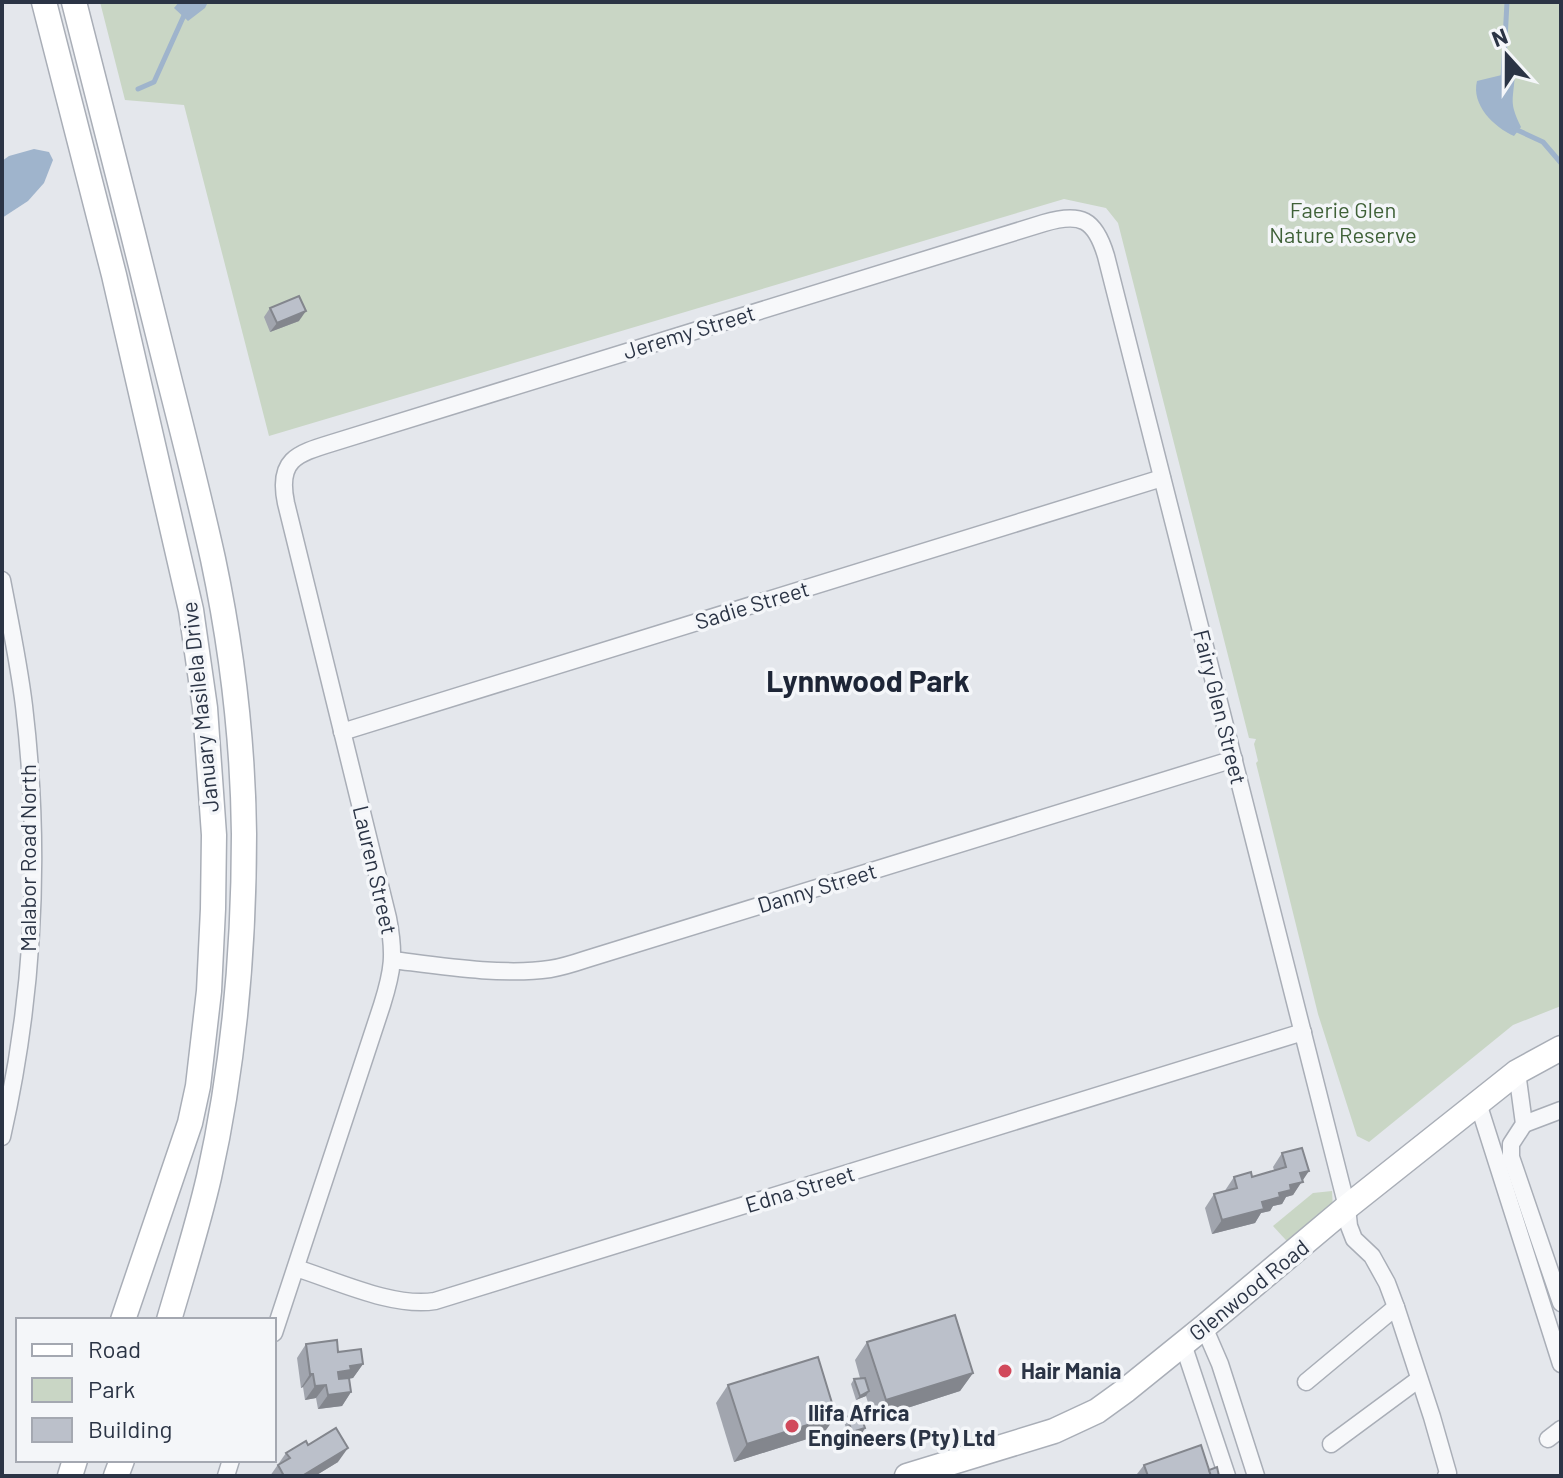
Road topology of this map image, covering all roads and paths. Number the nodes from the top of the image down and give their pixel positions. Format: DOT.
graph roads {
  1 [pos="44,2"];
  2 [pos="74,2"];
  3 [pos="1077,218"];
  4 [pos="303,453"];
  5 [pos="1162,478"];
  6 [pos="2,580"];
  7 [pos="342,732"];
  8 [pos="1234,759"];
  9 [pos="393,960"];
  10 [pos="1303,1032"];
  11 [pos="1561,1048"];
  12 [pos="1517,1072"];
  13 [pos="1478,1103"];
  14 [pos="1561,1110"];
  15 [pos="1524,1124"];
  16 [pos="2,1137"];
  17 [pos="1347,1207"];
  18 [pos="296,1268"];
  19 [pos="1556,1268"];
  20 [pos="1561,1303"];
  21 [pos="1396,1307"];
  22 [pos="124,1318"];
  23 [pos="170,1318"];
  24 [pos="276,1327"];
  25 [pos="1204,1327"];
  26 [pos="1183,1344"];
  27 [pos="1561,1364"];
  28 [pos="1419,1379"];
  29 [pos="1306,1382"];
  30 [pos="1331,1444"];
  31 [pos="907,1476"];
  32 [pos="1227,1476"];
  33 [pos="1256,1476"];
  34 [pos="1446,1476"];
  1 -- 22 [label="main road, January Masilela Drive"];
  2 -- 23 [label="main road, January Masilela Drive"];
  3 -- 4 [label="street, Jeremy Street"];
  3 -- 5 [label="street, Fairy Glen Street"];
  4 -- 7 [label="street, Lauren Street"];
  5 -- 7 [label="street, Sadie Street"];
  5 -- 8 [label="street, Fairy Glen Street"];
  6 -- 16 [label="street, Malabor Road North"];
  7 -- 9 [label="street, Lauren Street"];
  8 -- 9 [label="street, Danny Street"];
  8 -- 10 [label="street, Fairy Glen Street"];
  9 -- 18 [label="street, Lauren Street"];
  10 -- 17 [label="street, Fairy Glen Street"];
  10 -- 18 [label="street, Edna Street"];
  11 -- 12 [label="main road, Glenwood Road"];
  12 -- 13 [label="main road, Glenwood Road"];
  12 -- 15 [label="street"];
  13 -- 17 [label="main road, Glenwood Road"];
  13 -- 27 [label="street"];
  14 -- 15 [label="street"];
  15 -- 19 [label="street"];
  17 -- 21 [label="street, Fairy Glen Street"];
  17 -- 25 [label="main road, Glenwood Road"];
  18 -- 24 [label="street, Lauren Street"];
  19 -- 20 [label="street"];
  21 -- 28 [label="street, Fairy Glen Street"];
  21 -- 29 [label="street"];
  25 -- 26 [label="main road, Glenwood Road"];
  25 -- 33 [label="street"];
  26 -- 31 [label="main road, Glenwood Road"];
  26 -- 32 [label="street"];
  28 -- 30 [label="street"];
  28 -- 34 [label="street, Fairy Glen Street"];
}
